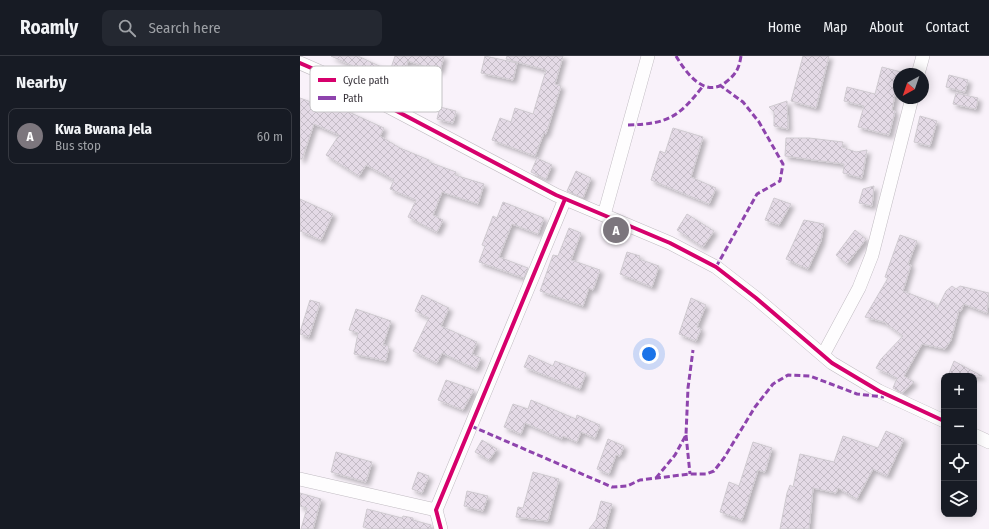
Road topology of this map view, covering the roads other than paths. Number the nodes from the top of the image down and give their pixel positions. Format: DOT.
graph roads {
  1 [pos="648,56"];
  2 [pos="923,56"];
  3 [pos="300,63"];
  4 [pos="310,67"];
  5 [pos="920,68"];
  6 [pos="910,104"];
  7 [pos="399,112"];
  8 [pos="566,199"];
  9 [pos="604,215"];
  10 [pos="823,355"];
  11 [pos="941,420"];
  12 [pos="977,436"];
  13 [pos="989,442"];
  14 [pos="300,479"];
  15 [pos="436,510"];
  16 [pos="441,529"];
  1 -- 9 [label="street"];
  2 -- 5 [label="street"];
  3 -- 4 [label="street"];
  6 -- 10 [label="street"];
  7 -- 8 [label="street"];
  8 -- 9 [label="street"];
  8 -- 15 [label="street"];
  9 -- 10 [label="street"];
  10 -- 11 [label="street"];
  12 -- 13 [label="street"];
  14 -- 15 [label="street"];
  15 -- 16 [label="street"];
}
